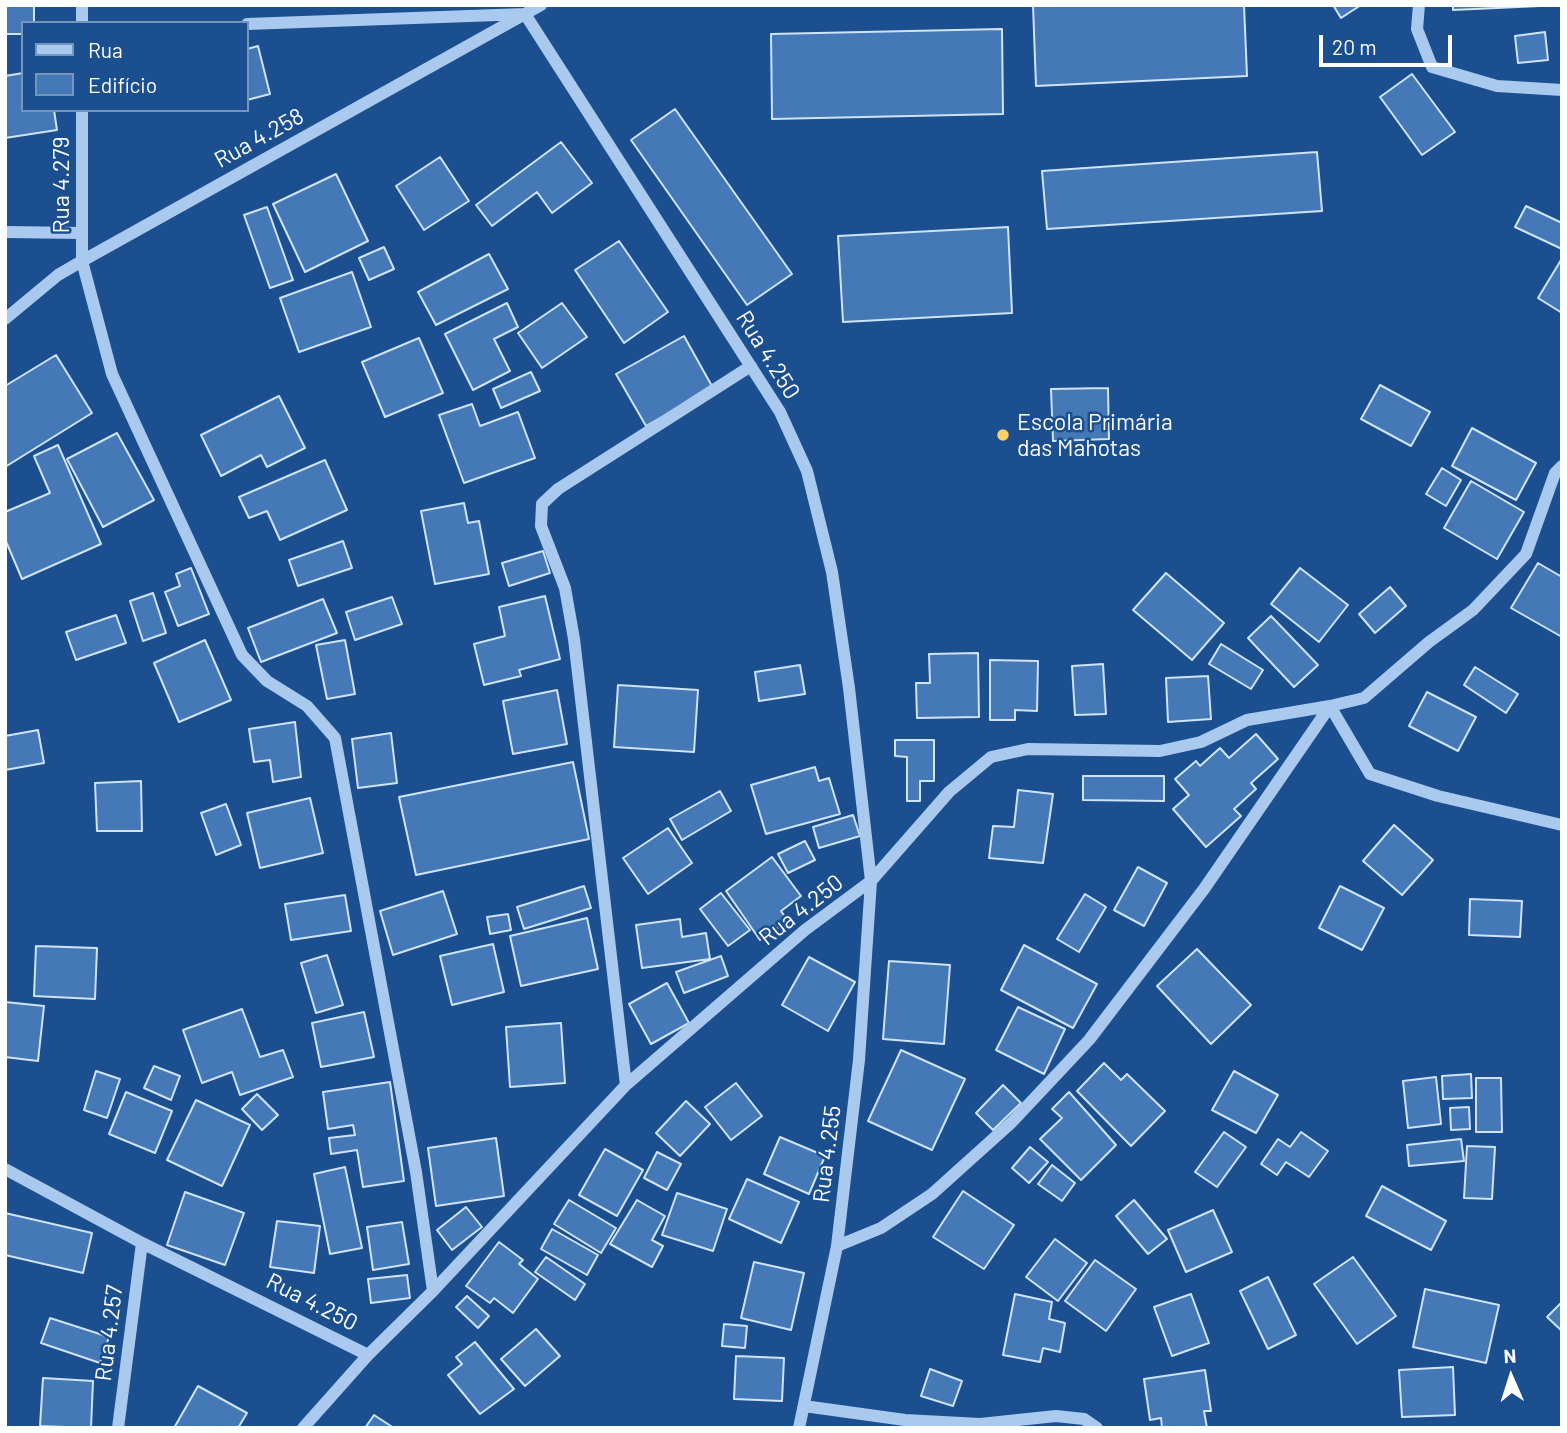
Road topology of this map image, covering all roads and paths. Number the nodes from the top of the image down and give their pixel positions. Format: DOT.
graph roads {
  1 [pos="541,5"];
  2 [pos="1419,5"];
  3 [pos="525,14"];
  4 [pos="248,24"];
  5 [pos="1562,90"];
  6 [pos="82,112"];
  7 [pos="5,232"];
  8 [pos="82,233"];
  9 [pos="82,261"];
  10 [pos="5,319"];
  11 [pos="751,366"];
  12 [pos="1562,466"];
  13 [pos="1330,706"];
  14 [pos="1562,825"];
  15 [pos="871,881"];
  16 [pos="626,1085"];
  17 [pos="5,1169"];
  18 [pos="142,1243"];
  19 [pos="837,1246"];
  20 [pos="433,1291"];
  21 [pos="368,1355"];
  22 [pos="804,1406"];
  23 [pos="118,1428"];
  24 [pos="303,1428"];
  25 [pos="799,1428"];
  26 [pos="1097,1428"];
  1 -- 3 [label="street, Rua 4.258"];
  2 -- 5 [label="street"];
  3 -- 4 [label="street"];
  3 -- 9 [label="street, Rua 4.258"];
  3 -- 11 [label="street, Rua 4.250"];
  6 -- 8 [label="street, Rua 4.279"];
  7 -- 8 [label="street"];
  8 -- 9 [label="street, Rua 4.279"];
  9 -- 10 [label="street, Rua 4.258"];
  9 -- 20 [label="street, Rua 4.279"];
  11 -- 15 [label="street, Rua 4.250"];
  11 -- 16 [label="street"];
  12 -- 13 [label="street"];
  13 -- 14 [label="street"];
  13 -- 15 [label="street"];
  13 -- 19 [label="street"];
  15 -- 16 [label="street, Rua 4.250"];
  15 -- 19 [label="street, Rua 4.255"];
  16 -- 20 [label="street, Rua 4.250"];
  17 -- 18 [label="street, Rua 4.250"];
  18 -- 21 [label="street, Rua 4.250"];
  18 -- 23 [label="street, Rua 4.257"];
  19 -- 22 [label="street, Rua 4.255"];
  20 -- 21 [label="street, Rua 4.250"];
  21 -- 24 [label="street"];
  22 -- 25 [label="street, Rua 4.255"];
  22 -- 26 [label="street"];
}
